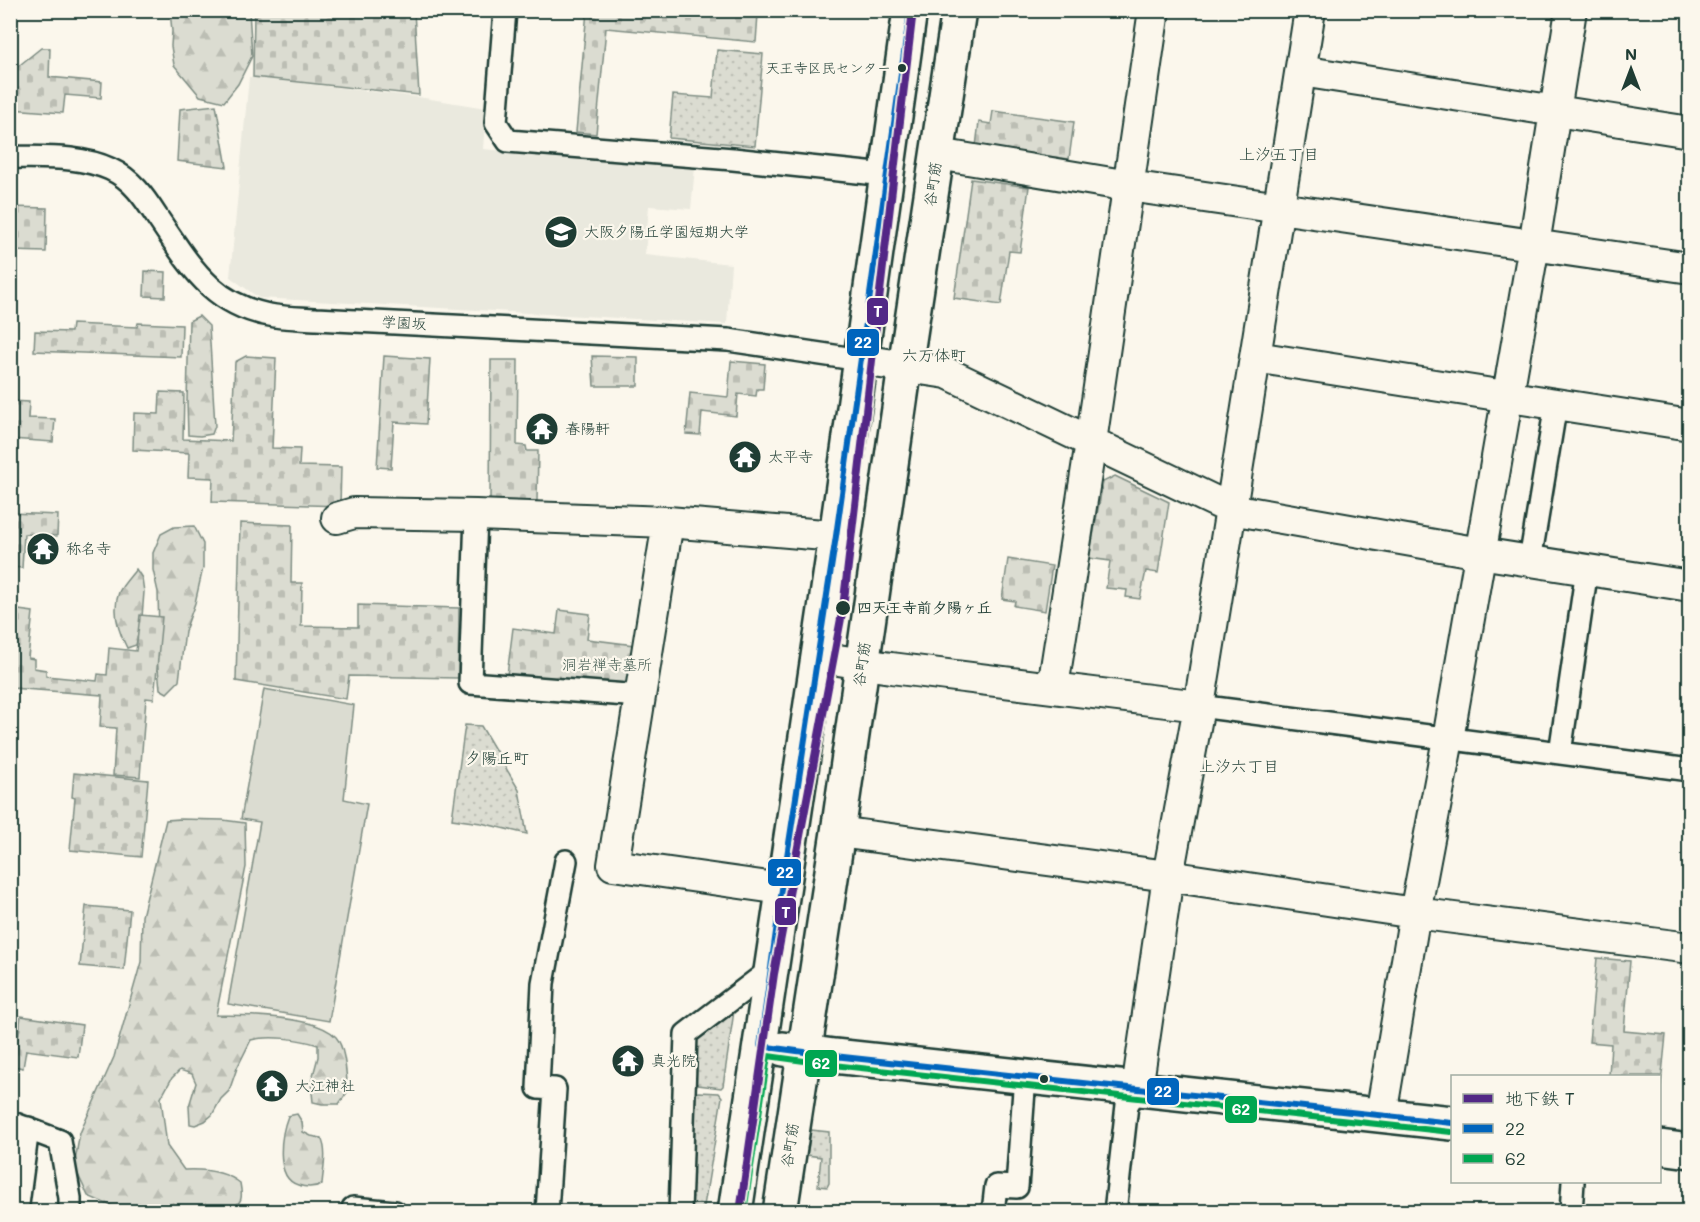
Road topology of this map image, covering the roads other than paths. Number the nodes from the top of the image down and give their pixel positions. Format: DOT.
graph roads {
  1 [pos="505,10"];
  2 [pos="910,10"];
  3 [pos="959,10"];
  4 [pos="1154,10"];
  5 [pos="1310,10"];
  6 [pos="1571,10"];
  7 [pos="1301,71"];
  8 [pos="1555,112"];
  9 [pos="1689,132"];
  10 [pos="938,154"];
  11 [pos="10,157"];
  12 [pos="886,176"];
  13 [pos="1129,186"];
  14 [pos="1278,208"];
  15 [pos="1534,245"];
  16 [pos="1689,268"];
  17 [pos="1256,357"];
  18 [pos="861,360"];
  19 [pos="905,367"];
  20 [pos="1508,396"];
  21 [pos="1556,404"];
  22 [pos="1689,425"];
  23 [pos="1091,442"];
  24 [pos="1231,509"];
  25 [pos="476,515"];
  26 [pos="337,518"];
  27 [pos="668,522"];
  28 [pos="836,536"];
  29 [pos="1480,553"];
  30 [pos="1530,561"];
  31 [pos="1587,569"];
  32 [pos="1689,586"];
  33 [pos="818,657"];
  34 [pos="862,663"];
  35 [pos="1053,687"];
  36 [pos="640,696"];
  37 [pos="1198,706"];
  38 [pos="1448,739"];
  39 [pos="1560,753"];
  40 [pos="1689,770"];
  41 [pos="838,832"];
  42 [pos="566,861"];
  43 [pos="1168,876"];
  44 [pos="782,889"];
  45 [pos="1415,913"];
  46 [pos="1689,948"];
  47 [pos="770,970"];
  48 [pos="760,1046"];
  49 [pos="804,1052"];
  50 [pos="1025,1076"];
  51 [pos="1137,1089"];
  52 [pos="1381,1115"];
  53 [pos="1451,1124"];
  54 [pos="19,1125"];
  55 [pos="1661,1148"];
  56 [pos="1689,1151"];
  57 [pos="1573,1183"];
  58 [pos="353,1208"];
  59 [pos="17,1212"];
  60 [pos="70,1212"];
  61 [pos="395,1212"];
  62 [pos="547,1212"];
  63 [pos="680,1212"];
  64 [pos="735,1212"];
  65 [pos="780,1212"];
  66 [pos="993,1212"];
  67 [pos="1115,1212"];
  68 [pos="1571,1212"];
  1 -- 12 [label="street"];
  2 -- 12 [label="main road"];
  3 -- 10 [label="main road, 谷町筋"];
  4 -- 13 [label="street"];
  5 -- 7 [label="street"];
  6 -- 8 [label="street"];
  7 -- 8 [label="street"];
  7 -- 14 [label="street"];
  8 -- 9 [label="street"];
  8 -- 15 [label="street"];
  10 -- 13 [label="street"];
  10 -- 19 [label="main road, 谷町筋"];
  11 -- 18 [label="street, 学園坂"];
  12 -- 18 [label="main road"];
  13 -- 14 [label="street"];
  13 -- 23 [label="street"];
  14 -- 15 [label="street"];
  14 -- 17 [label="street"];
  15 -- 16 [label="street"];
  15 -- 20 [label="street"];
  17 -- 20 [label="street"];
  17 -- 24 [label="street"];
  18 -- 19 [label="street"];
  18 -- 28 [label="main road"];
  19 -- 23 [label="street"];
  19 -- 34 [label="main road, 谷町筋"];
  20 -- 21 [label="street"];
  20 -- 29 [label="street"];
  21 -- 22 [label="street"];
  21 -- 30 [label="street"];
  23 -- 24 [label="street"];
  23 -- 35 [label="street"];
  24 -- 29 [label="street"];
  24 -- 37 [label="street"];
  25 -- 26 [label="street"];
  25 -- 27 [label="street"];
  25 -- 36 [label="street"];
  27 -- 28 [label="street"];
  27 -- 36 [label="street"];
  28 -- 33 [label="main road"];
  29 -- 30 [label="street"];
  29 -- 38 [label="street"];
  30 -- 31 [label="street"];
  31 -- 32 [label="street"];
  31 -- 39 [label="street"];
  33 -- 34 [label="street"];
  33 -- 44 [label="main road"];
  34 -- 35 [label="street"];
  34 -- 41 [label="main road, 谷町筋"];
  35 -- 37 [label="street"];
  36 -- 44 [label="street"];
  37 -- 38 [label="street"];
  37 -- 43 [label="street"];
  38 -- 39 [label="street"];
  38 -- 45 [label="street"];
  39 -- 40 [label="street"];
  41 -- 43 [label="street"];
  41 -- 49 [label="main road, 谷町筋"];
  42 -- 62 [label="street"];
  43 -- 45 [label="street"];
  43 -- 51 [label="street"];
  44 -- 47 [label="main road"];
  45 -- 46 [label="street"];
  45 -- 52 [label="street"];
  47 -- 48 [label="main road"];
  47 -- 63 [label="street"];
  48 -- 49 [label="main road"];
  48 -- 64 [label="main road"];
  49 -- 50 [label="main road"];
  49 -- 65 [label="main road, 谷町筋"];
  50 -- 51 [label="main road"];
  50 -- 66 [label="street"];
  51 -- 52 [label="main road"];
  51 -- 67 [label="street"];
  52 -- 53 [label="main road"];
  54 -- 59 [label="street"];
  54 -- 60 [label="street"];
  55 -- 56 [label="main road"];
  57 -- 68 [label="street"];
  58 -- 61 [label="street"];
}
